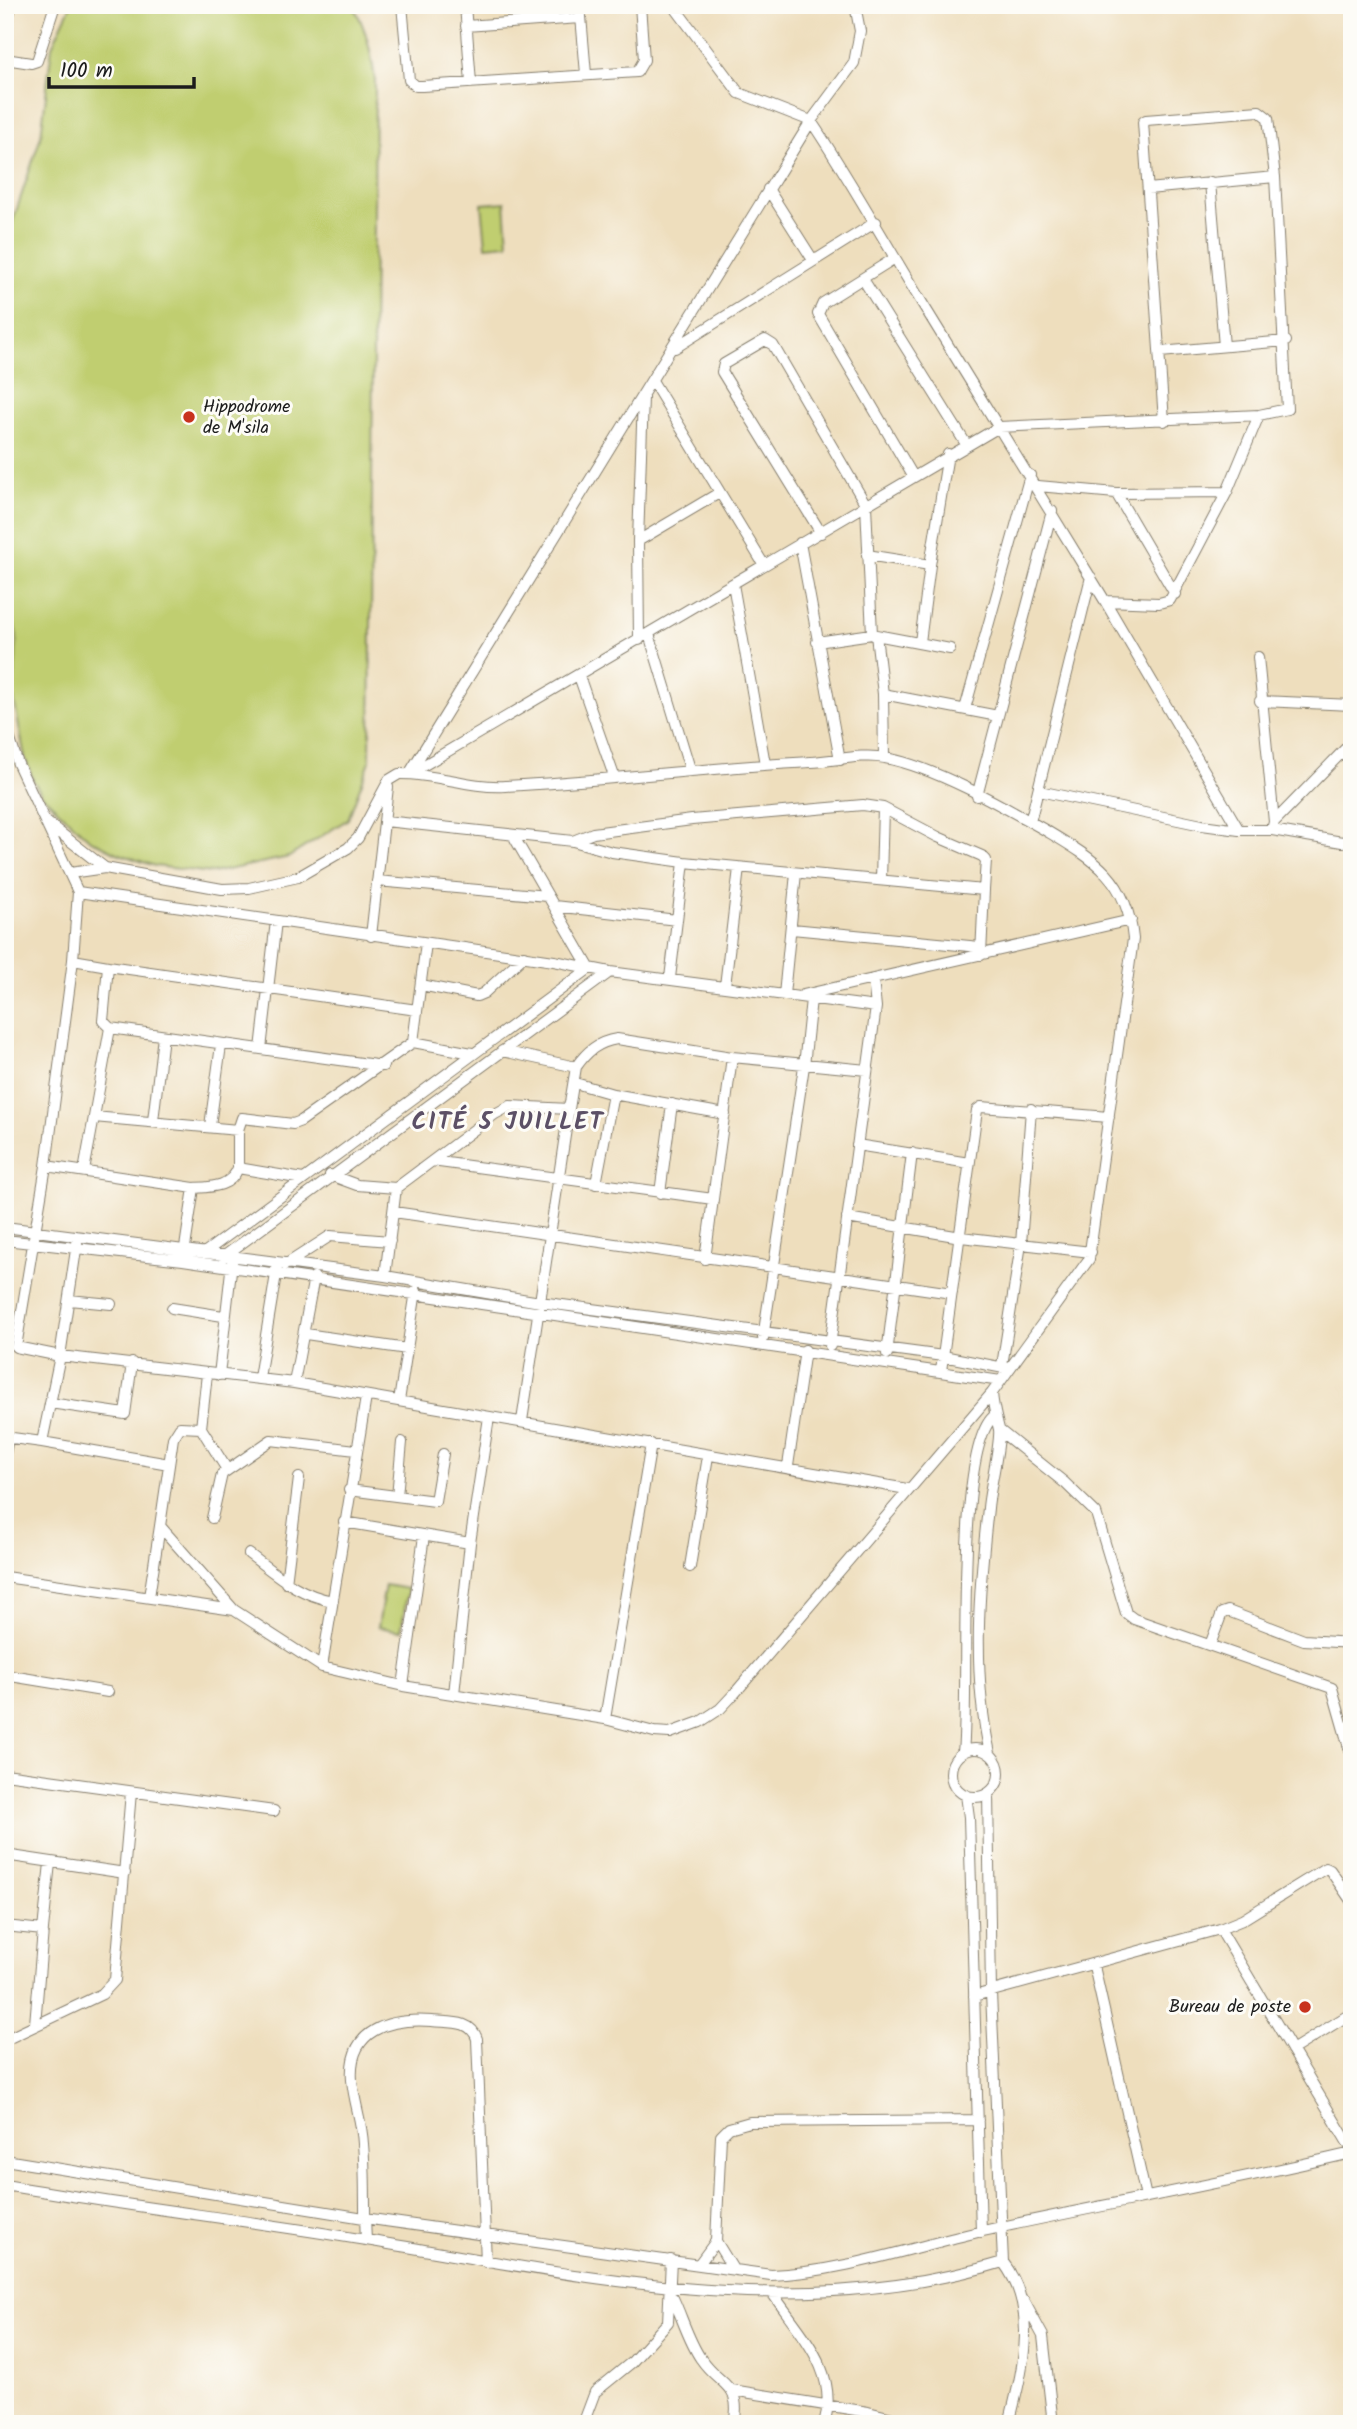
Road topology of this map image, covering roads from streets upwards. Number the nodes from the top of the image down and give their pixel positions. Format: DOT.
graph roads {
  1 [pos="11,5"];
  2 [pos="55,5"];
  3 [pos="402,5"];
  4 [pos="465,5"];
  5 [pos="524,5"];
  6 [pos="580,5"];
  7 [pos="640,5"];
  8 [pos="673,5"];
  9 [pos="855,5"];
  10 [pos="580,18"];
  11 [pos="525,22"];
  12 [pos="467,26"];
  13 [pos="5,34"];
  14 [pos="5,60"];
  15 [pos="586,74"];
  16 [pos="471,83"];
  17 [pos="811,121"];
  18 [pos="1275,177"];
  19 [pos="1210,182"];
  20 [pos="768,189"];
  21 [pos="1148,189"];
  22 [pos="876,222"];
  23 [pos="895,258"];
  24 [pos="813,260"];
  25 [pos="863,279"];
  26 [pos="1286,341"];
  27 [pos="1224,346"];
  28 [pos="671,351"];
  29 [pos="1160,352"];
  30 [pos="653,382"];
  31 [pos="643,396"];
  32 [pos="1259,415"];
  33 [pos="1164,421"];
  34 [pos="999,428"];
  35 [pos="966,444"];
  36 [pos="948,454"];
  37 [pos="913,475"];
  38 [pos="1030,475"];
  39 [pos="1038,486"];
  40 [pos="1227,492"];
  41 [pos="719,493"];
  42 [pos="1116,493"];
  43 [pos="866,505"];
  44 [pos="1052,511"];
  45 [pos="821,533"];
  46 [pos="638,541"];
  47 [pos="800,543"];
  48 [pos="867,555"];
  49 [pos="764,565"];
  50 [pos="930,565"];
  51 [pos="1091,577"];
  52 [pos="733,584"];
  53 [pos="1175,594"];
  54 [pos="1105,601"];
  55 [pos="649,634"];
  56 [pos="874,634"];
  57 [pos="639,640"];
  58 [pos="817,642"];
  59 [pos="920,642"];
  60 [pos="950,649"];
  61 [pos="1258,657"];
  62 [pos="579,676"];
  63 [pos="883,694"];
  64 [pos="1260,701"];
  65 [pos="1352,705"];
  66 [pos="965,709"];
  67 [pos="998,716"];
  68 [pos="5,725"];
  69 [pos="1352,743"];
  70 [pos="884,757"];
  71 [pos="840,760"];
  72 [pos="765,764"];
  73 [pos="690,769"];
  74 [pos="409,774"];
  75 [pos="614,776"];
  76 [pos="389,780"];
  77 [pos="1039,791"];
  78 [pos="977,796"];
  79 [pos="883,808"];
  80 [pos="44,821"];
  81 [pos="384,821"];
  82 [pos="1030,822"];
  83 [pos="1273,826"];
  84 [pos="1239,831"];
  85 [pos="513,837"];
  86 [pos="1352,840"];
  87 [pos="573,841"];
  88 [pos="684,862"];
  89 [pos="105,868"];
  90 [pos="739,868"];
  91 [pos="70,873"];
  92 [pos="796,873"];
  93 [pos="881,880"];
  94 [pos="377,881"];
  95 [pos="984,890"];
  96 [pos="78,892"];
  97 [pos="547,896"];
  98 [pos="554,906"];
  99 [pos="677,920"];
  100 [pos="1131,920"];
  101 [pos="276,921"];
  102 [pos="792,929"];
  103 [pos="371,936"];
  104 [pos="426,943"];
  105 [pos="981,951"];
  106 [pos="524,956"];
  107 [pos="72,960"];
  108 [pos="108,966"];
  109 [pos="590,967"];
  110 [pos="610,972"];
  111 [pos="670,978"];
  112 [pos="873,979"];
  113 [pos="421,985"];
  114 [pos="725,986"];
  115 [pos="269,989"];
  116 [pos="784,995"];
  117 [pos="799,996"];
  118 [pos="811,999"];
  119 [pos="876,1007"];
  120 [pos="417,1010"];
  121 [pos="110,1028"];
  122 [pos="163,1037"];
  123 [pos="413,1042"];
  124 [pos="485,1043"];
  125 [pos="221,1045"];
  126 [pos="261,1049"];
  127 [pos="472,1052"];
  128 [pos="498,1054"];
  129 [pos="732,1057"];
  130 [pos="383,1066"];
  131 [pos="804,1066"];
  132 [pos="576,1067"];
  133 [pos="867,1070"];
  134 [pos="575,1083"];
  135 [pos="613,1094"];
  136 [pos="672,1104"];
  137 [pos="1031,1109"];
  138 [pos="569,1110"];
  139 [pos="725,1114"];
  140 [pos="94,1117"];
  141 [pos="1110,1117"];
  142 [pos="153,1121"];
  143 [pos="210,1126"];
  144 [pos="238,1130"];
  145 [pos="857,1146"];
  146 [pos="912,1153"];
  147 [pos="432,1161"];
  148 [pos="969,1163"];
  149 [pos="46,1166"];
  150 [pos="238,1168"];
  151 [pos="84,1171"];
  152 [pos="315,1171"];
  153 [pos="303,1179"];
  154 [pos="326,1179"];
  155 [pos="559,1179"];
  156 [pos="596,1184"];
  157 [pos="194,1188"];
  158 [pos="396,1188"];
  159 [pos="660,1193"];
  160 [pos="713,1199"];
  161 [pos="394,1212"];
  162 [pos="847,1218"];
  163 [pos="5,1227"];
  164 [pos="904,1227"];
  165 [pos="35,1230"];
  166 [pos="549,1234"];
  167 [pos="78,1236"];
  168 [pos="961,1237"];
  169 [pos="5,1240"];
  170 [pos="390,1241"];
  171 [pos="34,1243"];
  172 [pos="1021,1244"];
  173 [pos="77,1247"];
  174 [pos="204,1252"];
  175 [pos="1091,1252"];
  176 [pos="184,1255"];
  177 [pos="705,1259"];
  178 [pos="229,1261"];
  179 [pos="279,1268"];
  180 [pos="774,1268"];
  181 [pos="315,1269"];
  182 [pos="385,1276"];
  183 [pos="839,1276"];
  184 [pos="314,1281"];
  185 [pos="418,1282"];
  186 [pos="897,1283"];
  187 [pos="952,1293"];
  188 [pos="415,1297"];
  189 [pos="69,1300"];
  190 [pos="540,1302"];
  191 [pos="111,1304"];
  192 [pos="172,1308"];
  193 [pos="539,1314"];
  194 [pos="223,1316"];
  195 [pos="663,1318"];
  196 [pos="661,1330"];
  197 [pos="764,1333"];
  198 [pos="306,1334"];
  199 [pos="831,1341"];
  200 [pos="762,1344"];
  201 [pos="888,1348"];
  202 [pos="407,1349"];
  203 [pos="805,1350"];
  204 [pos="829,1353"];
  205 [pos="60,1356"];
  206 [pos="943,1356"];
  207 [pos="886,1361"];
  208 [pos="132,1363"];
  209 [pos="1005,1368"];
  210 [pos="941,1370"];
  211 [pos="207,1374"];
  212 [pos="219,1375"];
  213 [pos="259,1378"];
  214 [pos="1001,1381"];
  215 [pos="294,1383"];
  216 [pos="992,1393"];
  217 [pos="366,1397"];
  218 [pos="399,1401"];
  219 [pos="50,1403"];
  220 [pos="489,1417"];
  221 [pos="993,1417"];
  222 [pos="522,1421"];
  223 [pos="201,1428"];
  224 [pos="999,1430"];
  225 [pos="7,1437"];
  226 [pos="402,1442"];
  227 [pos="42,1443"];
  228 [pos="651,1444"];
  229 [pos="356,1450"];
  230 [pos="5,1454"];
  231 [pos="443,1454"];
  232 [pos="708,1456"];
  233 [pos="169,1464"];
  234 [pos="788,1466"];
  235 [pos="226,1468"];
  236 [pos="299,1478"];
  237 [pos="349,1489"];
  238 [pos="907,1489"];
  239 [pos="397,1496"];
  240 [pos="212,1518"];
  241 [pos="344,1522"];
  242 [pos="160,1526"];
  243 [pos="424,1536"];
  244 [pos="470,1544"];
  245 [pos="248,1553"];
  246 [pos="690,1567"];
  247 [pos="5,1577"];
  248 [pos="286,1583"];
  249 [pos="149,1598"];
  250 [pos="333,1601"];
  251 [pos="234,1610"];
  252 [pos="1352,1643"];
  253 [pos="1210,1645"];
  254 [pos="322,1667"];
  255 [pos="5,1675"];
  256 [pos="403,1686"];
  257 [pos="108,1692"];
  258 [pos="454,1695"];
  259 [pos="605,1719"];
  260 [pos="963,1752"];
  261 [pos="990,1753"];
  262 [pos="1352,1758"];
  263 [pos="5,1774"];
  264 [pos="131,1792"];
  265 [pos="988,1793"];
  266 [pos="966,1795"];
  267 [pos="274,1811"];
  268 [pos="5,1855"];
  269 [pos="50,1863"];
  270 [pos="125,1873"];
  271 [pos="1352,1902"];
  272 [pos="5,1926"];
  273 [pos="1220,1929"];
  274 [pos="43,1930"];
  275 [pos="1094,1966"];
  276 [pos="991,1993"];
  277 [pos="974,1996"];
  278 [pos="1352,2013"];
  279 [pos="35,2024"];
  280 [pos="5,2040"];
  281 [pos="1292,2050"];
  282 [pos="978,2120"];
  283 [pos="1352,2152"];
  284 [pos="5,2160"];
  285 [pos="5,2185"];
  286 [pos="1146,2197"];
  287 [pos="364,2218"];
  288 [pos="1000,2229"];
  289 [pos="981,2232"];
  290 [pos="486,2235"];
  291 [pos="366,2240"];
  292 [pos="716,2241"];
  293 [pos="671,2260"];
  294 [pos="486,2262"];
  295 [pos="1003,2262"];
  296 [pos="699,2264"];
  297 [pos="733,2269"];
  298 [pos="671,2291"];
  299 [pos="774,2294"];
  300 [pos="1024,2301"];
  301 [pos="732,2390"];
  302 [pos="829,2407"];
  303 [pos="583,2424"];
  304 [pos="734,2424"];
  305 [pos="824,2424"];
  306 [pos="916,2424"];
  307 [pos="1009,2424"];
  308 [pos="1053,2424"];
  1 -- 13 [label="street"];
  2 -- 14 [label="street"];
  3 -- 16 [label="street"];
  4 -- 12 [label="street"];
  5 -- 11 [label="street"];
  6 -- 10 [label="street"];
  7 -- 15 [label="street"];
  8 -- 17 [label="street"];
  9 -- 17 [label="street"];
  10 -- 11 [label="street"];
  10 -- 15 [label="street"];
  11 -- 12 [label="street"];
  12 -- 16 [label="street"];
  15 -- 16 [label="street"];
  17 -- 20 [label="street"];
  17 -- 22 [label="street"];
  18 -- 19 [label="street"];
  18 -- 21 [label="street"];
  18 -- 26 [label="street"];
  19 -- 21 [label="street"];
  19 -- 27 [label="street"];
  20 -- 24 [label="street"];
  20 -- 28 [label="street"];
  21 -- 29 [label="street"];
  22 -- 23 [label="street"];
  22 -- 24 [label="street"];
  23 -- 25 [label="street"];
  23 -- 34 [label="street"];
  24 -- 28 [label="street"];
  25 -- 35 [label="street"];
  25 -- 37 [label="street"];
  26 -- 27 [label="street"];
  26 -- 32 [label="street"];
  27 -- 29 [label="street"];
  28 -- 30 [label="street"];
  29 -- 33 [label="street"];
  30 -- 31 [label="street"];
  30 -- 41 [label="street"];
  31 -- 46 [label="street"];
  31 -- 74 [label="street"];
  32 -- 33 [label="street"];
  32 -- 40 [label="street"];
  33 -- 34 [label="street"];
  34 -- 35 [label="street"];
  34 -- 38 [label="street"];
  35 -- 36 [label="street"];
  36 -- 37 [label="street"];
  36 -- 50 [label="street"];
  37 -- 43 [label="street"];
  38 -- 39 [label="street"];
  38 -- 66 [label="street"];
  39 -- 42 [label="street"];
  39 -- 44 [label="street"];
  40 -- 42 [label="street"];
  40 -- 53 [label="street"];
  41 -- 46 [label="street"];
  41 -- 49 [label="street"];
  42 -- 53 [label="street"];
  43 -- 45 [label="street"];
  43 -- 45 [label="street"];
  43 -- 48 [label="street"];
  44 -- 51 [label="street"];
  44 -- 67 [label="street"];
  45 -- 47 [label="street"];
  46 -- 57 [label="street"];
  47 -- 49 [label="street"];
  47 -- 58 [label="street"];
  48 -- 50 [label="street"];
  48 -- 56 [label="street"];
  49 -- 52 [label="street"];
  50 -- 59 [label="street"];
  51 -- 54 [label="street"];
  51 -- 77 [label="street"];
  52 -- 55 [label="street"];
  52 -- 72 [label="street"];
  53 -- 54 [label="street"];
  54 -- 84 [label="street"];
  55 -- 57 [label="street"];
  55 -- 73 [label="street"];
  56 -- 58 [label="street"];
  56 -- 59 [label="street"];
  56 -- 63 [label="street"];
  57 -- 62 [label="street"];
  58 -- 71 [label="street"];
  59 -- 60 [label="street"];
  61 -- 64 [label="street"];
  62 -- 74 [label="street"];
  62 -- 75 [label="street"];
  63 -- 66 [label="street"];
  63 -- 70 [label="street"];
  64 -- 65 [label="street"];
  64 -- 83 [label="street"];
  66 -- 67 [label="street"];
  67 -- 78 [label="street"];
  68 -- 80 [label="street"];
  69 -- 83 [label="street"];
  70 -- 71 [label="street"];
  70 -- 78 [label="street"];
  71 -- 72 [label="street"];
  72 -- 73 [label="street"];
  73 -- 75 [label="street"];
  74 -- 75 [label="street"];
  74 -- 76 [label="street"];
  76 -- 81 [label="street"];
  76 -- 89 [label="street"];
  77 -- 82 [label="street"];
  77 -- 84 [label="street"];
  78 -- 82 [label="street"];
  79 -- 87 [label="street"];
  79 -- 93 [label="street"];
  79 -- 95 [label="street"];
  80 -- 89 [label="street"];
  80 -- 91 [label="street"];
  81 -- 85 [label="street"];
  81 -- 94 [label="street"];
  82 -- 100 [label="street"];
  83 -- 84 [label="street"];
  83 -- 86 [label="street"];
  85 -- 87 [label="street"];
  85 -- 97 [label="street"];
  87 -- 88 [label="street"];
  88 -- 90 [label="street"];
  88 -- 99 [label="street"];
  89 -- 91 [label="street"];
  90 -- 92 [label="street"];
  90 -- 114 [label="street"];
  91 -- 96 [label="street"];
  92 -- 93 [label="street"];
  92 -- 102 [label="street"];
  93 -- 95 [label="street"];
  94 -- 97 [label="street"];
  94 -- 103 [label="street"];
  95 -- 105 [label="street"];
  96 -- 101 [label="street"];
  96 -- 107 [label="street"];
  97 -- 98 [label="street"];
  98 -- 99 [label="street"];
  98 -- 109 [label="street"];
  99 -- 111 [label="street"];
  100 -- 105 [label="street"];
  100 -- 141 [label="street"];
  101 -- 103 [label="street"];
  101 -- 115 [label="street"];
  102 -- 105 [label="street"];
  102 -- 116 [label="street"];
  103 -- 104 [label="street"];
  104 -- 106 [label="street"];
  104 -- 113 [label="street"];
  105 -- 112 [label="street"];
  106 -- 109 [label="street"];
  106 -- 113 [label="street"];
  107 -- 108 [label="street"];
  107 -- 149 [label="street"];
  108 -- 115 [label="street"];
  108 -- 121 [label="street"];
  109 -- 110 [label="street"];
  109 -- 124 [label="street"];
  110 -- 111 [label="street"];
  110 -- 128 [label="street"];
  111 -- 114 [label="street"];
  112 -- 117 [label="street"];
  112 -- 119 [label="street"];
  113 -- 120 [label="street"];
  114 -- 116 [label="street"];
  115 -- 120 [label="street"];
  115 -- 126 [label="street"];
  116 -- 117 [label="street"];
  117 -- 118 [label="street"];
  118 -- 119 [label="street"];
  118 -- 131 [label="street"];
  119 -- 133 [label="street"];
  120 -- 123 [label="street"];
  121 -- 122 [label="street"];
  121 -- 140 [label="street"];
  122 -- 125 [label="street"];
  122 -- 142 [label="street"];
  123 -- 127 [label="street"];
  123 -- 130 [label="street"];
  124 -- 127 [label="street"];
  124 -- 128 [label="street"];
  125 -- 126 [label="street"];
  125 -- 143 [label="street"];
  126 -- 130 [label="street"];
  127 -- 152 [label="street"];
  128 -- 132 [label="street"];
  128 -- 154 [label="street"];
  129 -- 131 [label="street"];
  129 -- 132 [label="street"];
  129 -- 139 [label="street"];
  130 -- 144 [label="street"];
  131 -- 133 [label="street"];
  131 -- 180 [label="street"];
  132 -- 134 [label="street"];
  133 -- 145 [label="street"];
  134 -- 135 [label="street"];
  134 -- 138 [label="street"];
  135 -- 136 [label="street"];
  135 -- 156 [label="street"];
  136 -- 139 [label="street"];
  136 -- 159 [label="street"];
  137 -- 141 [label="street"];
  137 -- 148 [label="street"];
  137 -- 172 [label="street"];
  138 -- 147 [label="street"];
  138 -- 155 [label="street"];
  139 -- 160 [label="street"];
  140 -- 142 [label="street"];
  140 -- 151 [label="street"];
  141 -- 175 [label="street"];
  142 -- 143 [label="street"];
  143 -- 144 [label="street"];
  144 -- 150 [label="street"];
  145 -- 146 [label="street"];
  145 -- 162 [label="street"];
  146 -- 148 [label="street"];
  146 -- 164 [label="street"];
  147 -- 155 [label="street"];
  147 -- 158 [label="street"];
  148 -- 168 [label="street"];
  149 -- 151 [label="street"];
  149 -- 165 [label="street"];
  150 -- 153 [label="street"];
  150 -- 157 [label="street"];
  151 -- 157 [label="street"];
  152 -- 153 [label="street"];
  152 -- 154 [label="street"];
  153 -- 174 [label="street"];
  154 -- 158 [label="street"];
  154 -- 178 [label="street"];
  155 -- 156 [label="street"];
  155 -- 166 [label="street"];
  156 -- 159 [label="street"];
  157 -- 176 [label="street"];
  158 -- 161 [label="street"];
  159 -- 160 [label="street"];
  160 -- 177 [label="street"];
  161 -- 166 [label="street"];
  161 -- 170 [label="street"];
  162 -- 164 [label="street"];
  162 -- 183 [label="street"];
  163 -- 165 [label="street"];
  164 -- 168 [label="street"];
  164 -- 186 [label="street"];
  165 -- 167 [label="street"];
  165 -- 171 [label="street"];
  166 -- 177 [label="street"];
  166 -- 190 [label="street"];
  167 -- 173 [label="street"];
  167 -- 176 [label="street"];
  168 -- 172 [label="street"];
  168 -- 187 [label="street"];
  169 -- 171 [label="street"];
  170 -- 179 [label="street"];
  170 -- 182 [label="street"];
  171 -- 173 [label="street"];
  171 -- 205 [label="street"];
  172 -- 175 [label="street"];
  172 -- 209 [label="street"];
  173 -- 176 [label="street"];
  173 -- 189 [label="street"];
  174 -- 176 [label="street"];
  174 -- 178 [label="street"];
  175 -- 209 [label="street"];
  176 -- 178 [label="street"];
  177 -- 180 [label="street"];
  178 -- 179 [label="street"];
  178 -- 194 [label="street"];
  179 -- 181 [label="street"];
  179 -- 184 [label="street"];
  179 -- 213 [label="street"];
  180 -- 183 [label="street"];
  180 -- 197 [label="street"];
  181 -- 182 [label="street"];
  181 -- 184 [label="street"];
  182 -- 185 [label="street"];
  183 -- 186 [label="street"];
  183 -- 199 [label="street"];
  184 -- 188 [label="street"];
  184 -- 198 [label="street"];
  185 -- 188 [label="street"];
  185 -- 190 [label="street"];
  186 -- 187 [label="street"];
  186 -- 201 [label="street"];
  187 -- 206 [label="street"];
  188 -- 193 [label="street"];
  188 -- 202 [label="street"];
  189 -- 191 [label="street"];
  189 -- 205 [label="street"];
  190 -- 193 [label="street"];
  190 -- 195 [label="street"];
  192 -- 194 [label="street"];
  193 -- 196 [label="street"];
  193 -- 222 [label="street"];
  194 -- 212 [label="street"];
  195 -- 196 [label="street"];
  195 -- 197 [label="street"];
  196 -- 200 [label="street"];
  197 -- 199 [label="street"];
  197 -- 200 [label="street"];
  198 -- 202 [label="street"];
  198 -- 215 [label="street"];
  199 -- 201 [label="street"];
  199 -- 204 [label="street"];
  200 -- 203 [label="street"];
  201 -- 206 [label="street"];
  201 -- 207 [label="street"];
  202 -- 218 [label="street"];
  203 -- 204 [label="street"];
  203 -- 234 [label="street"];
  204 -- 207 [label="street"];
  205 -- 208 [label="street"];
  205 -- 219 [label="street"];
  206 -- 209 [label="street"];
  206 -- 210 [label="street"];
  207 -- 210 [label="street"];
  208 -- 211 [label="street"];
  208 -- 219 [label="street"];
  209 -- 214 [label="street"];
  210 -- 214 [label="street"];
  211 -- 212 [label="street"];
  211 -- 223 [label="street"];
  212 -- 213 [label="street"];
  213 -- 215 [label="street"];
  214 -- 216 [label="street"];
  215 -- 217 [label="street"];
  216 -- 221 [label="street"];
  216 -- 238 [label="street"];
  217 -- 218 [label="street"];
  217 -- 229 [label="street"];
  218 -- 220 [label="street"];
  219 -- 227 [label="street"];
  220 -- 222 [label="street"];
  220 -- 244 [label="street"];
  221 -- 224 [label="street"];
  221 -- 260 [label="street"];
  222 -- 228 [label="street"];
  223 -- 233 [label="street"];
  223 -- 235 [label="street"];
  224 -- 253 [label="street"];
  224 -- 261 [label="street"];
  225 -- 227 [label="street"];
  225 -- 230 [label="street"];
  226 -- 239 [label="street"];
  227 -- 233 [label="street"];
  228 -- 232 [label="street"];
  228 -- 259 [label="street"];
  229 -- 235 [label="street"];
  229 -- 237 [label="street"];
  231 -- 239 [label="street"];
  232 -- 234 [label="street"];
  232 -- 246 [label="street"];
  233 -- 242 [label="street"];
  234 -- 238 [label="street"];
  235 -- 240 [label="street"];
  236 -- 248 [label="street"];
  237 -- 239 [label="street"];
  237 -- 241 [label="street"];
  238 -- 259 [label="street"];
  241 -- 243 [label="street"];
  241 -- 250 [label="street"];
  242 -- 249 [label="street"];
  242 -- 251 [label="street"];
  243 -- 244 [label="street"];
  243 -- 256 [label="street"];
  244 -- 258 [label="street"];
  245 -- 248 [label="street"];
  247 -- 249 [label="street"];
  248 -- 250 [label="street"];
  249 -- 251 [label="street"];
  250 -- 254 [label="street"];
  251 -- 254 [label="street"];
  252 -- 253 [label="street"];
  253 -- 262 [label="street"];
  254 -- 256 [label="street"];
  255 -- 257 [label="street"];
  256 -- 258 [label="street"];
  258 -- 259 [label="street"];
  260 -- 261 [label="street"];
  260 -- 266 [label="street"];
  261 -- 265 [label="street"];
  263 -- 264 [label="street"];
  264 -- 267 [label="street"];
  264 -- 270 [label="street"];
  265 -- 266 [label="street"];
  265 -- 276 [label="street"];
  266 -- 277 [label="street"];
  268 -- 269 [label="street"];
  269 -- 270 [label="street"];
  269 -- 274 [label="street"];
  270 -- 279 [label="street"];
  271 -- 273 [label="street"];
  272 -- 274 [label="street"];
  273 -- 275 [label="street"];
  273 -- 281 [label="street"];
  274 -- 279 [label="street"];
  275 -- 276 [label="street"];
  275 -- 286 [label="street"];
  276 -- 277 [label="street"];
  276 -- 288 [label="street"];
  277 -- 282 [label="street"];
  278 -- 281 [label="street"];
  279 -- 280 [label="street"];
  281 -- 283 [label="street"];
  282 -- 289 [label="street"];
  282 -- 292 [label="street"];
  283 -- 286 [label="street"];
  284 -- 287 [label="street"];
  285 -- 291 [label="street"];
  286 -- 288 [label="street"];
  287 -- 290 [label="street"];
  287 -- 290 [label="street"];
  287 -- 291 [label="street"];
  288 -- 289 [label="street"];
  288 -- 295 [label="street"];
  289 -- 297 [label="street"];
  290 -- 293 [label="street"];
  290 -- 294 [label="street"];
  291 -- 294 [label="street"];
  292 -- 296 [label="street"];
  292 -- 297 [label="street"];
  293 -- 296 [label="street"];
  293 -- 298 [label="street"];
  294 -- 298 [label="street"];
  295 -- 299 [label="street"];
  295 -- 300 [label="street"];
  296 -- 297 [label="street"];
  298 -- 299 [label="street"];
  298 -- 301 [label="street"];
  298 -- 303 [label="street"];
  299 -- 302 [label="street"];
  300 -- 307 [label="street"];
  300 -- 308 [label="street"];
  301 -- 302 [label="street"];
  301 -- 304 [label="street"];
  302 -- 305 [label="street"];
  302 -- 306 [label="street"];
}
